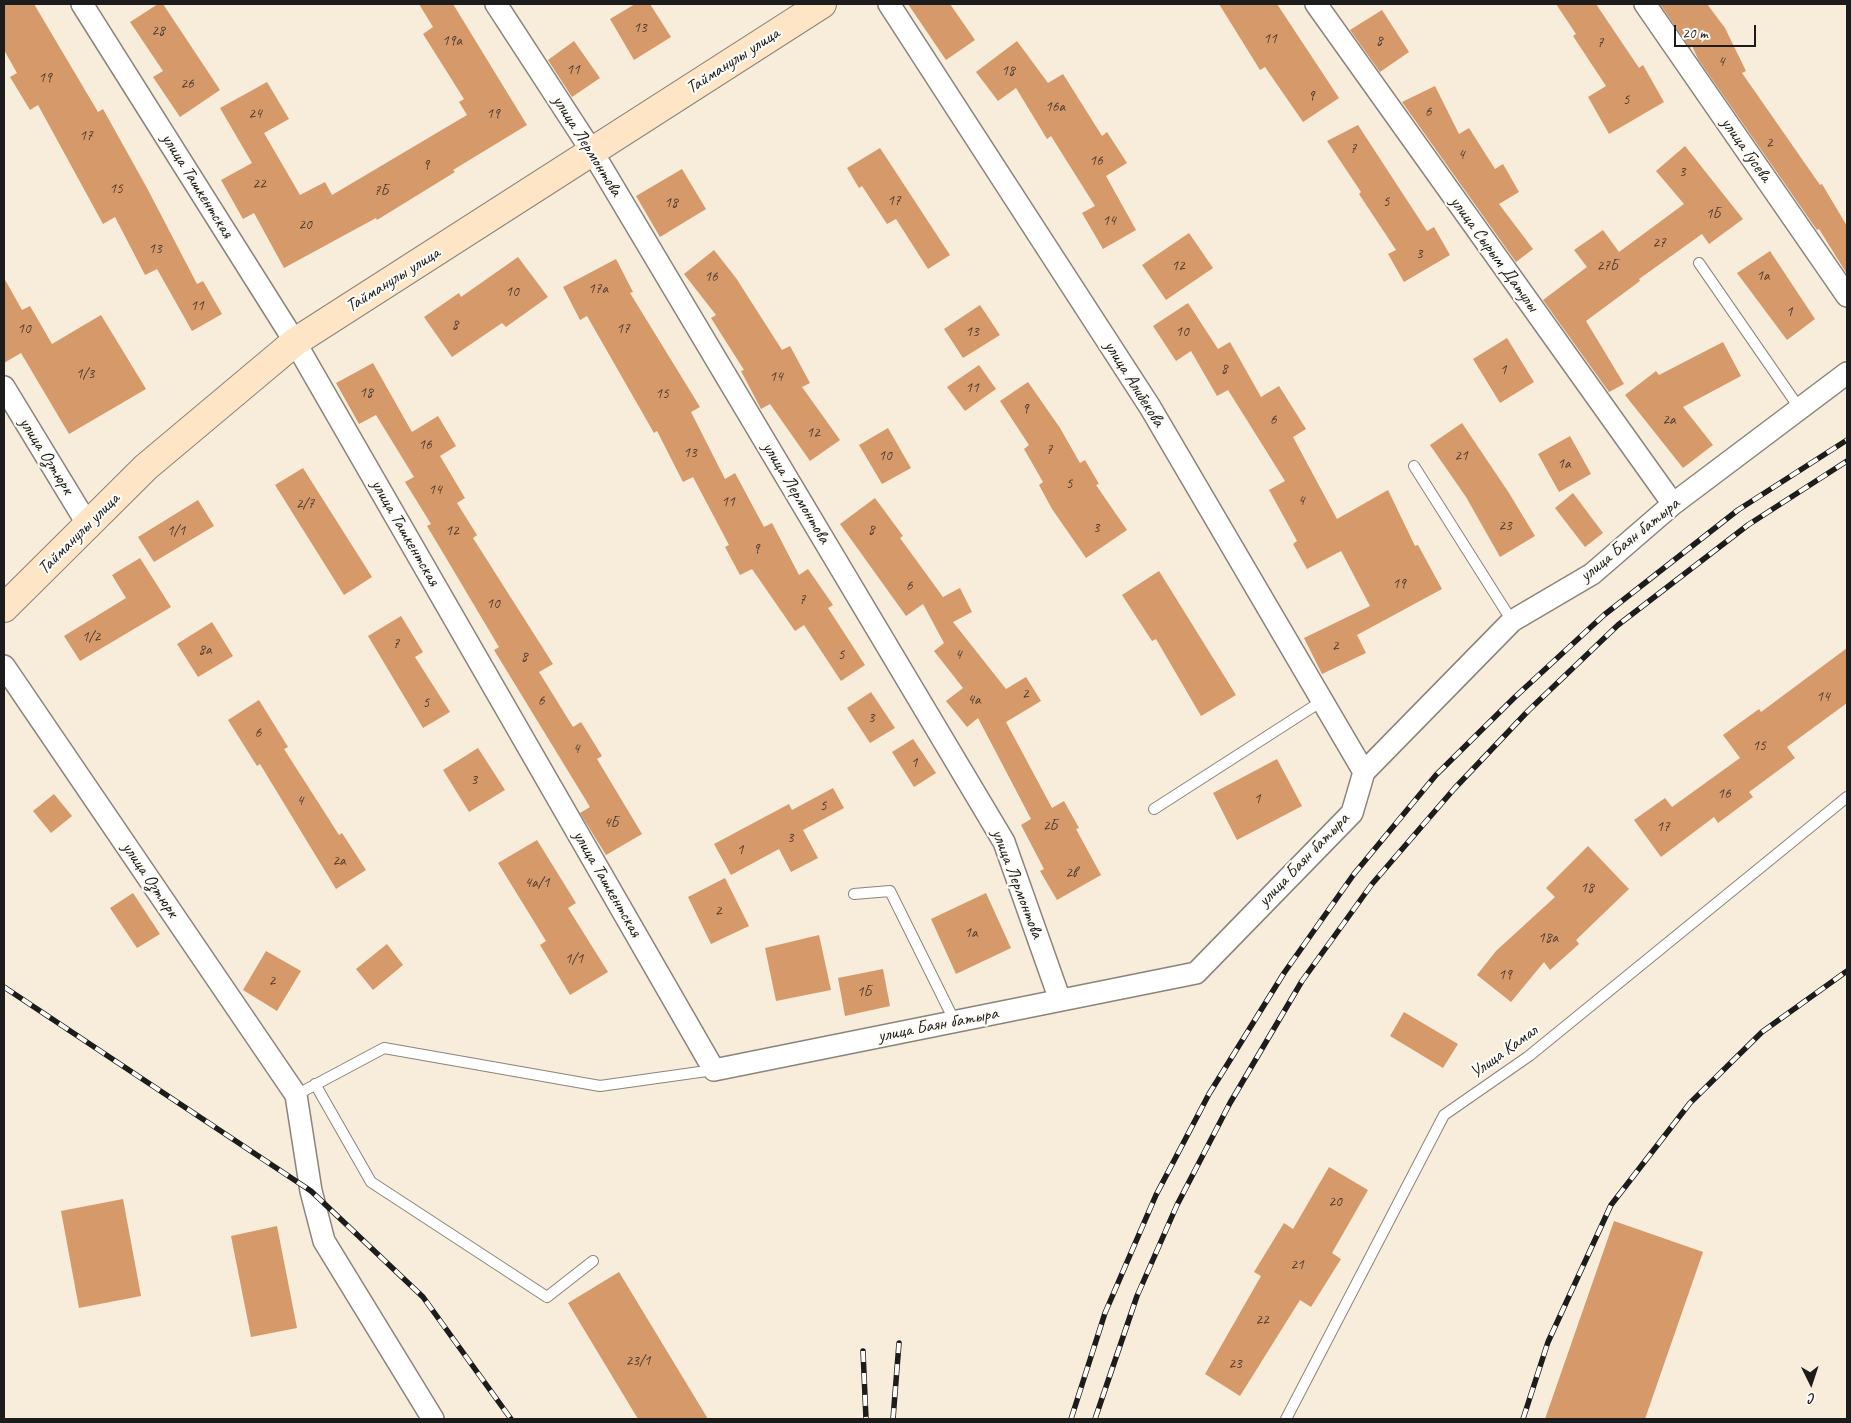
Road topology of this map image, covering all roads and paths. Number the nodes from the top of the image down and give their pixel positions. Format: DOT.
graph roads {
  1 [pos="82,4"];
  2 [pos="496,4"];
  3 [pos="822,4"];
  4 [pos="889,4"];
  5 [pos="1316,4"];
  6 [pos="1645,4"];
  7 [pos="593,152"];
  8 [pos="1699,263"];
  9 [pos="1847,296"];
  10 [pos="295,342"];
  11 [pos="1847,373"];
  12 [pos="4,387"];
  13 [pos="1800,408"];
  14 [pos="1414,466"];
  15 [pos="1673,504"];
  16 [pos="88,524"];
  17 [pos="4,608"];
  18 [pos="1512,621"];
  19 [pos="4,666"];
  20 [pos="1322,701"];
  21 [pos="1364,772"];
  22 [pos="1847,797"];
  23 [pos="1154,809"];
  24 [pos="854,894"];
  25 [pos="1060,1000"];
  26 [pos="955,1022"];
  27 [pos="714,1070"];
  28 [pos="315,1084"];
  29 [pos="296,1095"];
  30 [pos="594,1260"];
  31 [pos="433,1419"];
  32 [pos="1286,1419"];
  1 -- 10 [label="street, улица Ташкентская"];
  2 -- 7 [label="street, улица Лермонтова"];
  3 -- 7 [label="street, Тайманулы улица"];
  4 -- 20 [label="street, улица Алибекова"];
  5 -- 15 [label="street, улица Сырым Датулы"];
  6 -- 9 [label="street, улица Гусева"];
  7 -- 10 [label="street, Тайманулы улица"];
  7 -- 25 [label="street, улица Лермонтова"];
  8 -- 13 [label="lane"];
  10 -- 16 [label="street, Тайманулы улица"];
  10 -- 27 [label="street, улица Ташкентская"];
  11 -- 13 [label="street, улица Баян батыра"];
  12 -- 16 [label="street, улица Озтюрк"];
  13 -- 15 [label="street, улица Баян батыра"];
  14 -- 18 [label="lane"];
  15 -- 18 [label="street, улица Баян батыра"];
  16 -- 17 [label="street, Тайманулы улица"];
  18 -- 21 [label="street, улица Баян батыра"];
  19 -- 29 [label="street, улица Озтюрк"];
  20 -- 21 [label="street, улица Алибекова"];
  20 -- 23 [label="lane"];
  21 -- 25 [label="street, улица Баян батыра"];
  22 -- 32 [label="lane, Улица Камал"];
  24 -- 26 [label="lane"];
  25 -- 26 [label="street, улица Баян батыра"];
  26 -- 27 [label="street, улица Баян батыра"];
  27 -- 28 [label="lane"];
  28 -- 29 [label="lane"];
  28 -- 30 [label="lane"];
  29 -- 31 [label="street"];
}
